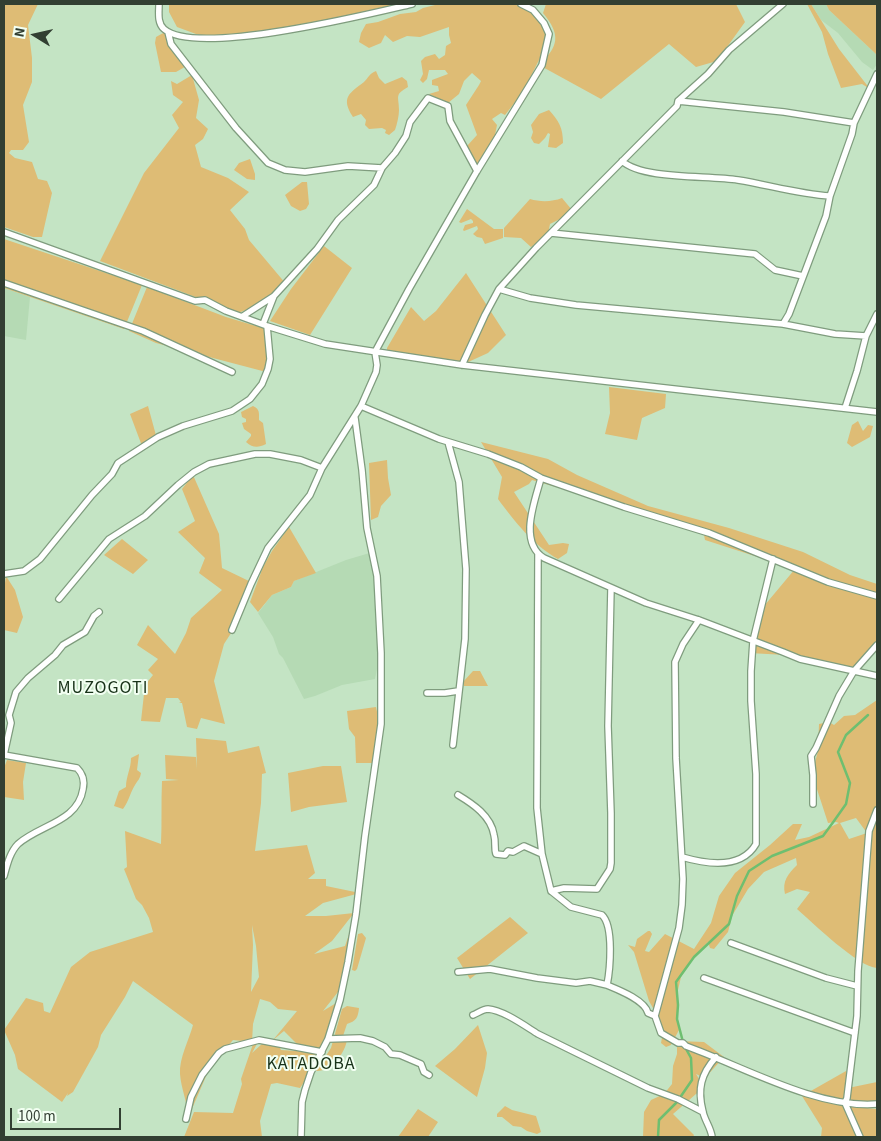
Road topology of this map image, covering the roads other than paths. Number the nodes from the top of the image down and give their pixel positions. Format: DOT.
graph roads {
  1 [pos="159,4"];
  2 [pos="412,4"];
  3 [pos="521,4"];
  4 [pos="783,4"];
  5 [pos="168,32"];
  6 [pos="877,74"];
  7 [pos="678,101"];
  8 [pos="854,123"];
  9 [pos="622,161"];
  10 [pos="382,168"];
  11 [pos="477,171"];
  12 [pos="830,196"];
  13 [pos="4,232"];
  14 [pos="551,233"];
  15 [pos="803,276"];
  16 [pos="4,283"];
  17 [pos="499,289"];
  18 [pos="274,296"];
  19 [pos="877,314"];
  20 [pos="243,316"];
  21 [pos="783,324"];
  22 [pos="265,325"];
  23 [pos="866,336"];
  24 [pos="375,352"];
  25 [pos="462,365"];
  26 [pos="232,372"];
  27 [pos="361,406"];
  28 [pos="845,408"];
  29 [pos="877,412"];
  30 [pos="355,418"];
  31 [pos="448,442"];
  32 [pos="322,468"];
  33 [pos="541,478"];
  34 [pos="538,554"];
  35 [pos="773,559"];
  36 [pos="4,575"];
  37 [pos="610,588"];
  38 [pos="877,596"];
  39 [pos="59,599"];
  40 [pos="99,612"];
  41 [pos="699,620"];
  42 [pos="232,630"];
  43 [pos="753,641"];
  44 [pos="877,645"];
  45 [pos="854,671"];
  46 [pos="877,676"];
  47 [pos="458,691"];
  48 [pos="427,692"];
  49 [pos="452,746"];
  50 [pos="4,755"];
  51 [pos="458,795"];
  52 [pos="813,804"];
  53 [pos="877,810"];
  54 [pos="542,854"];
  55 [pos="682,856"];
  56 [pos="4,876"];
  57 [pos="551,891"];
  58 [pos="731,943"];
  59 [pos="458,972"];
  60 [pos="704,978"];
  61 [pos="607,985"];
  62 [pos="857,986"];
  63 [pos="473,1015"];
  64 [pos="655,1016"];
  65 [pos="855,1033"];
  66 [pos="328,1039"];
  67 [pos="322,1052"];
  68 [pos="716,1057"];
  69 [pos="429,1075"];
  70 [pos="845,1102"];
  71 [pos="877,1104"];
  72 [pos="703,1112"];
  73 [pos="186,1118"];
  74 [pos="301,1137"];
  75 [pos="712,1137"];
  76 [pos="860,1137"];
  1 -- 5 [label="street"];
  2 -- 5 [label="street"];
  3 -- 11 [label="street"];
  4 -- 7 [label="street"];
  5 -- 10 [label="street"];
  6 -- 8 [label="street"];
  7 -- 8 [label="street"];
  7 -- 9 [label="street"];
  8 -- 12 [label="street"];
  9 -- 12 [label="street"];
  9 -- 14 [label="street"];
  10 -- 11 [label="street"];
  10 -- 18 [label="street"];
  11 -- 24 [label="street"];
  12 -- 15 [label="street"];
  13 -- 20 [label="street"];
  14 -- 15 [label="street"];
  14 -- 17 [label="street"];
  15 -- 21 [label="street"];
  16 -- 26 [label="street"];
  17 -- 21 [label="street"];
  17 -- 25 [label="street"];
  18 -- 20 [label="street"];
  18 -- 22 [label="street"];
  19 -- 23 [label="street"];
  20 -- 22 [label="street"];
  21 -- 23 [label="street"];
  22 -- 24 [label="street"];
  22 -- 36 [label="street"];
  23 -- 28 [label="street"];
  24 -- 25 [label="street"];
  24 -- 27 [label="street"];
  25 -- 28 [label="street"];
  27 -- 30 [label="street"];
  27 -- 31 [label="street"];
  28 -- 29 [label="street"];
  30 -- 32 [label="street"];
  30 -- 66 [label="street"];
  31 -- 33 [label="street"];
  31 -- 47 [label="street"];
  32 -- 39 [label="street"];
  32 -- 42 [label="street"];
  33 -- 34 [label="street"];
  33 -- 35 [label="street"];
  34 -- 37 [label="street"];
  34 -- 54 [label="street"];
  35 -- 38 [label="street"];
  35 -- 43 [label="street"];
  37 -- 41 [label="street"];
  37 -- 57 [label="street"];
  40 -- 50 [label="street"];
  41 -- 43 [label="street"];
  41 -- 55 [label="street"];
  43 -- 45 [label="street"];
  43 -- 55 [label="street"];
  44 -- 45 [label="street"];
  45 -- 46 [label="street"];
  45 -- 52 [label="street"];
  47 -- 48 [label="street"];
  47 -- 49 [label="street"];
  50 -- 56 [label="street"];
  51 -- 54 [label="street"];
  53 -- 62 [label="street"];
  54 -- 57 [label="street"];
  55 -- 64 [label="street"];
  57 -- 61 [label="street"];
  58 -- 62 [label="street"];
  59 -- 61 [label="street"];
  60 -- 65 [label="street"];
  61 -- 64 [label="street"];
  62 -- 65 [label="street"];
  63 -- 72 [label="street"];
  64 -- 68 [label="street"];
  65 -- 70 [label="street"];
  66 -- 67 [label="street"];
  66 -- 69 [label="street"];
  67 -- 73 [label="street"];
  67 -- 74 [label="street"];
  68 -- 70 [label="street"];
  68 -- 72 [label="street"];
  70 -- 71 [label="street"];
  70 -- 76 [label="street"];
  72 -- 75 [label="street"];
}
